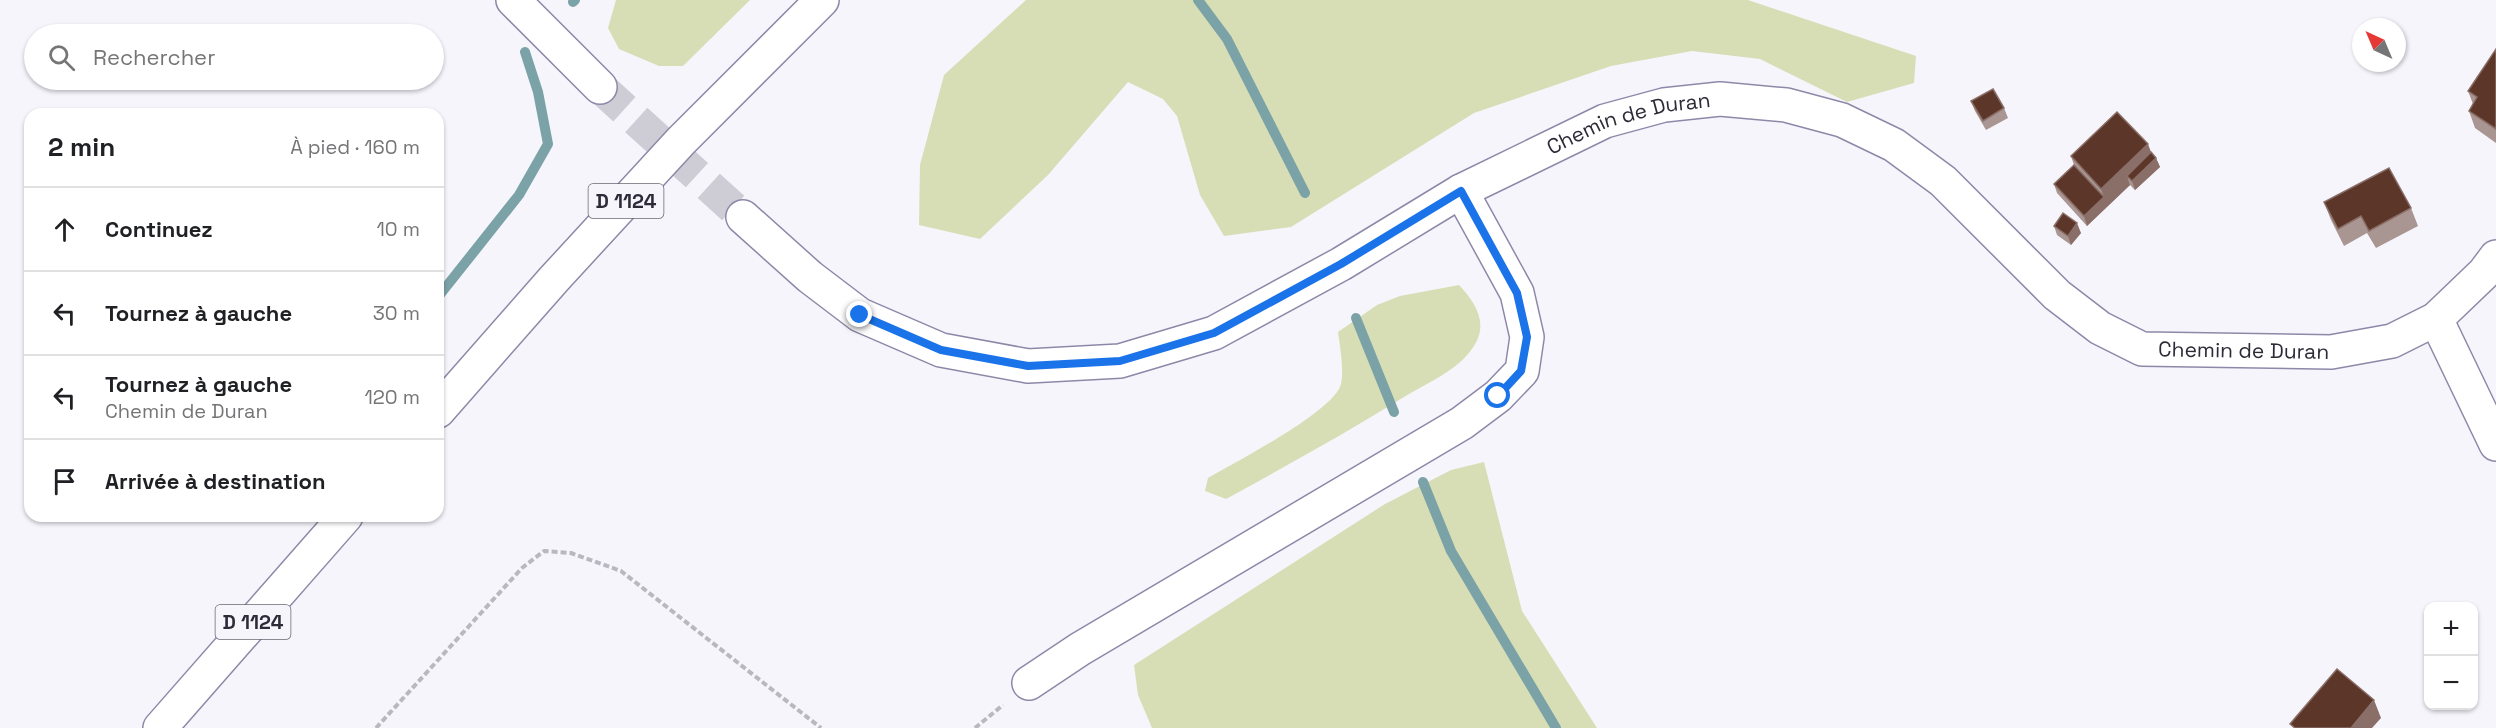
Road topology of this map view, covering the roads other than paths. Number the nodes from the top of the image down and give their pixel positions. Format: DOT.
graph roads {
  1 [pos="513,0"];
  2 [pos="822,0"];
  3 [pos="600,87"];
  4 [pos="1461,191"];
  5 [pos="743,217"];
  6 [pos="2496,257"];
  7 [pos="2436,319"];
  8 [pos="444,404"];
  9 [pos="2496,444"];
  10 [pos="341,522"];
  11 [pos="1029,683"];
  12 [pos="160,728"];
  1 -- 3 [label="main road"];
  2 -- 8 [label="main road, D 1124"];
  4 -- 5 [label="main road, Chemin de Duran"];
  4 -- 7 [label="main road, Chemin de Duran"];
  4 -- 11 [label="main road"];
  6 -- 7 [label="main road, Chemin de Duran"];
  7 -- 9 [label="main road"];
  10 -- 12 [label="main road, D 1124"];
}
